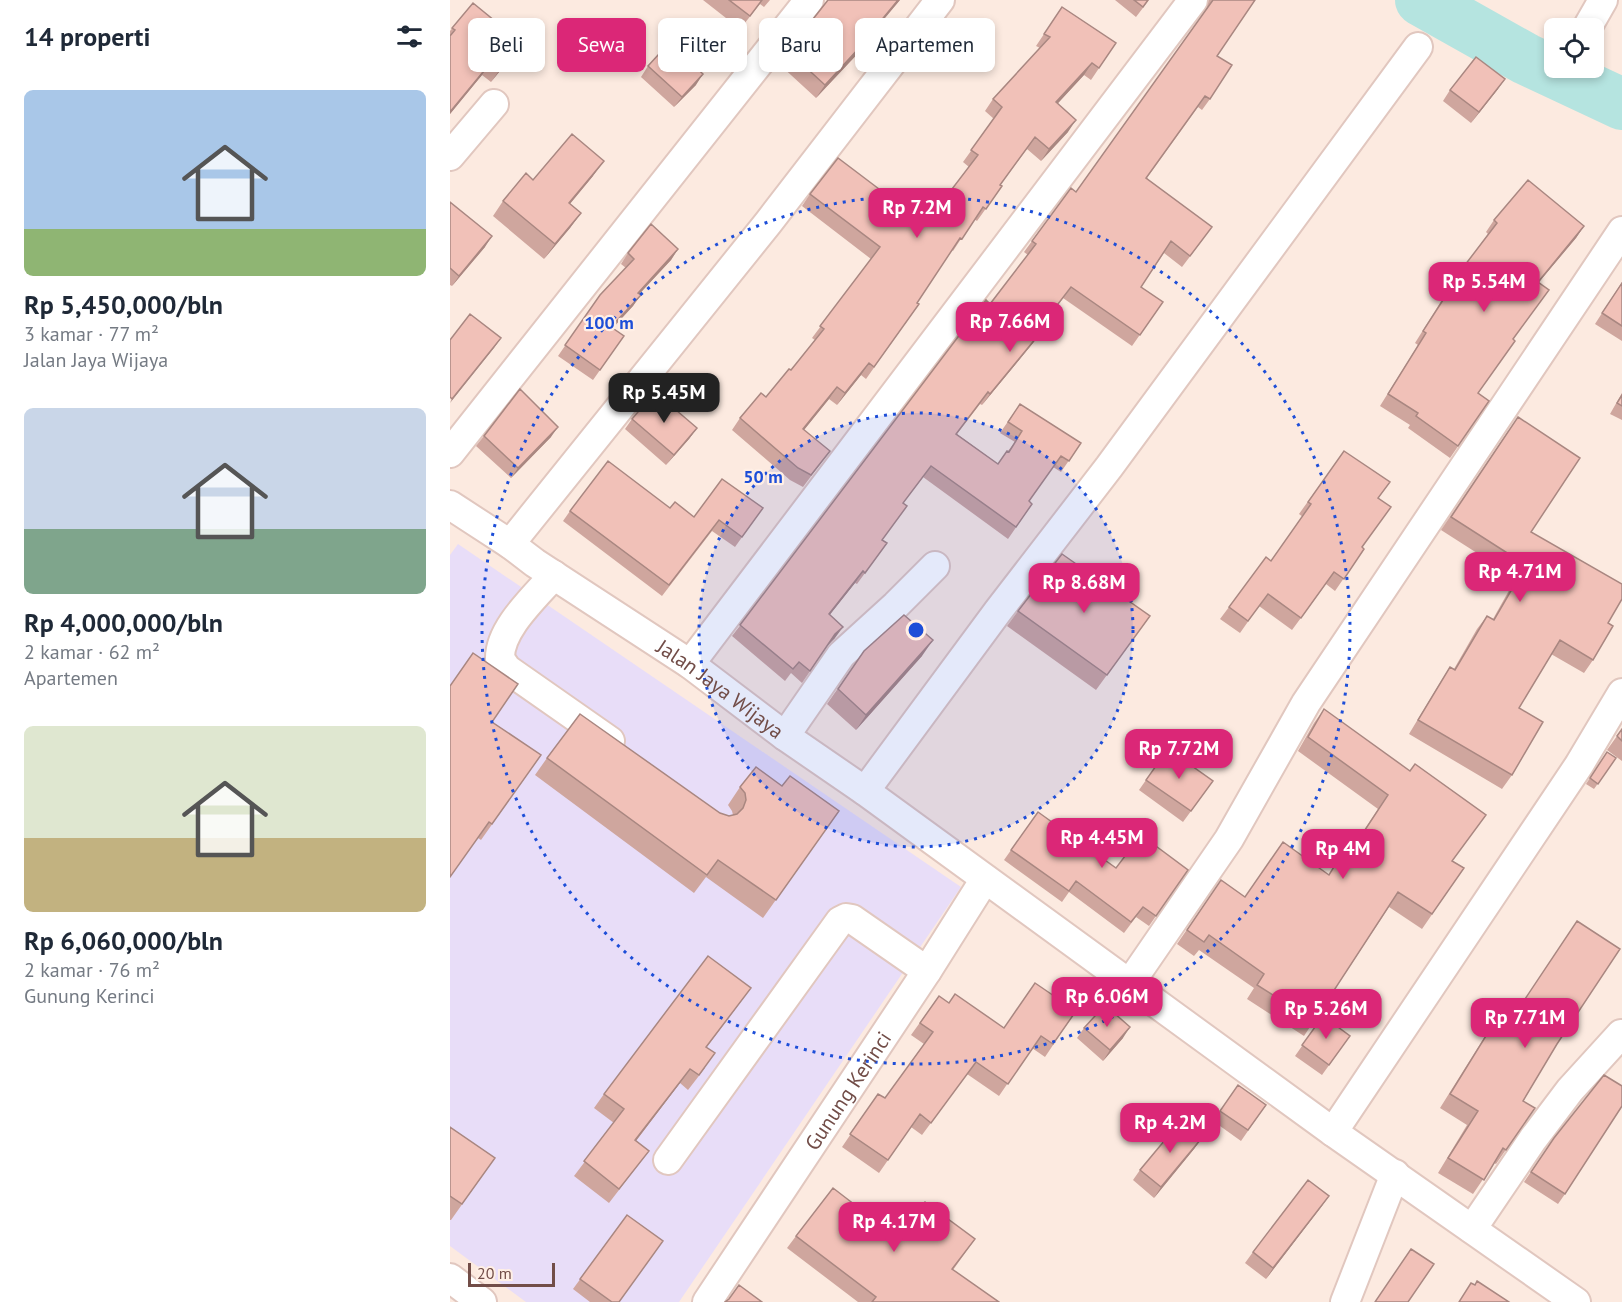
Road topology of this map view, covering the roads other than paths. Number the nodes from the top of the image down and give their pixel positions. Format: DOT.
graph roads {
  1 [pos="809,0"];
  2 [pos="940,0"];
  3 [pos="1193,0"];
  4 [pos="1604,0"];
  5 [pos="1593,18"];
  6 [pos="1418,47"];
  7 [pos="494,104"];
  8 [pos="450,156"];
  9 [pos="1622,231"];
  10 [pos="450,453"];
  11 [pos="450,505"];
  12 [pos="510,544"];
  13 [pos="935,566"];
  14 [pos="554,575"];
  15 [pos="690,664"];
  16 [pos="1622,693"];
  17 [pos="785,736"];
  18 [pos="630,756"];
  19 [pos="865,791"];
  20 [pos="985,879"];
  21 [pos="927,971"];
  22 [pos="1130,983"];
  23 [pos="1621,1034"];
  24 [pos="1333,1132"];
  25 [pos="668,1160"];
  26 [pos="1395,1174"];
  27 [pos="1472,1229"];
  28 [pos="450,1278"];
  29 [pos="482,1302"];
  30 [pos="707,1302"];
  31 [pos="1345,1302"];
  32 [pos="1576,1302"];
  1 -- 10 [label="street"];
  2 -- 12 [label="street"];
  3 -- 15 [label="street"];
  4 -- 5 [label="street"];
  6 -- 19 [label="street"];
  7 -- 8 [label="street"];
  9 -- 22 [label="street"];
  11 -- 12 [label="street, Jalan Jaya Wijaya"];
  12 -- 14 [label="street, Jalan Jaya Wijaya"];
  13 -- 17 [label="street"];
  14 -- 15 [label="street, Jalan Jaya Wijaya"];
  14 -- 18 [label="street"];
  15 -- 17 [label="street, Jalan Jaya Wijaya"];
  16 -- 24 [label="street"];
  17 -- 19 [label="street, Jalan Jaya Wijaya"];
  19 -- 20 [label="street, Jalan Jaya Wijaya"];
  20 -- 21 [label="street, Gunung Kerinci"];
  20 -- 22 [label="street, Jalan Jaya Wijaya"];
  21 -- 25 [label="street"];
  21 -- 30 [label="street, Gunung Kerinci"];
  22 -- 24 [label="street, Jalan Jaya Wijaya"];
  23 -- 27 [label="street"];
  24 -- 26 [label="street, Jalan Jaya Wijaya"];
  26 -- 27 [label="street, Jalan Jaya Wijaya"];
  26 -- 31 [label="street"];
  27 -- 32 [label="street, Jalan Jaya Wijaya"];
  28 -- 29 [label="street"];
}
